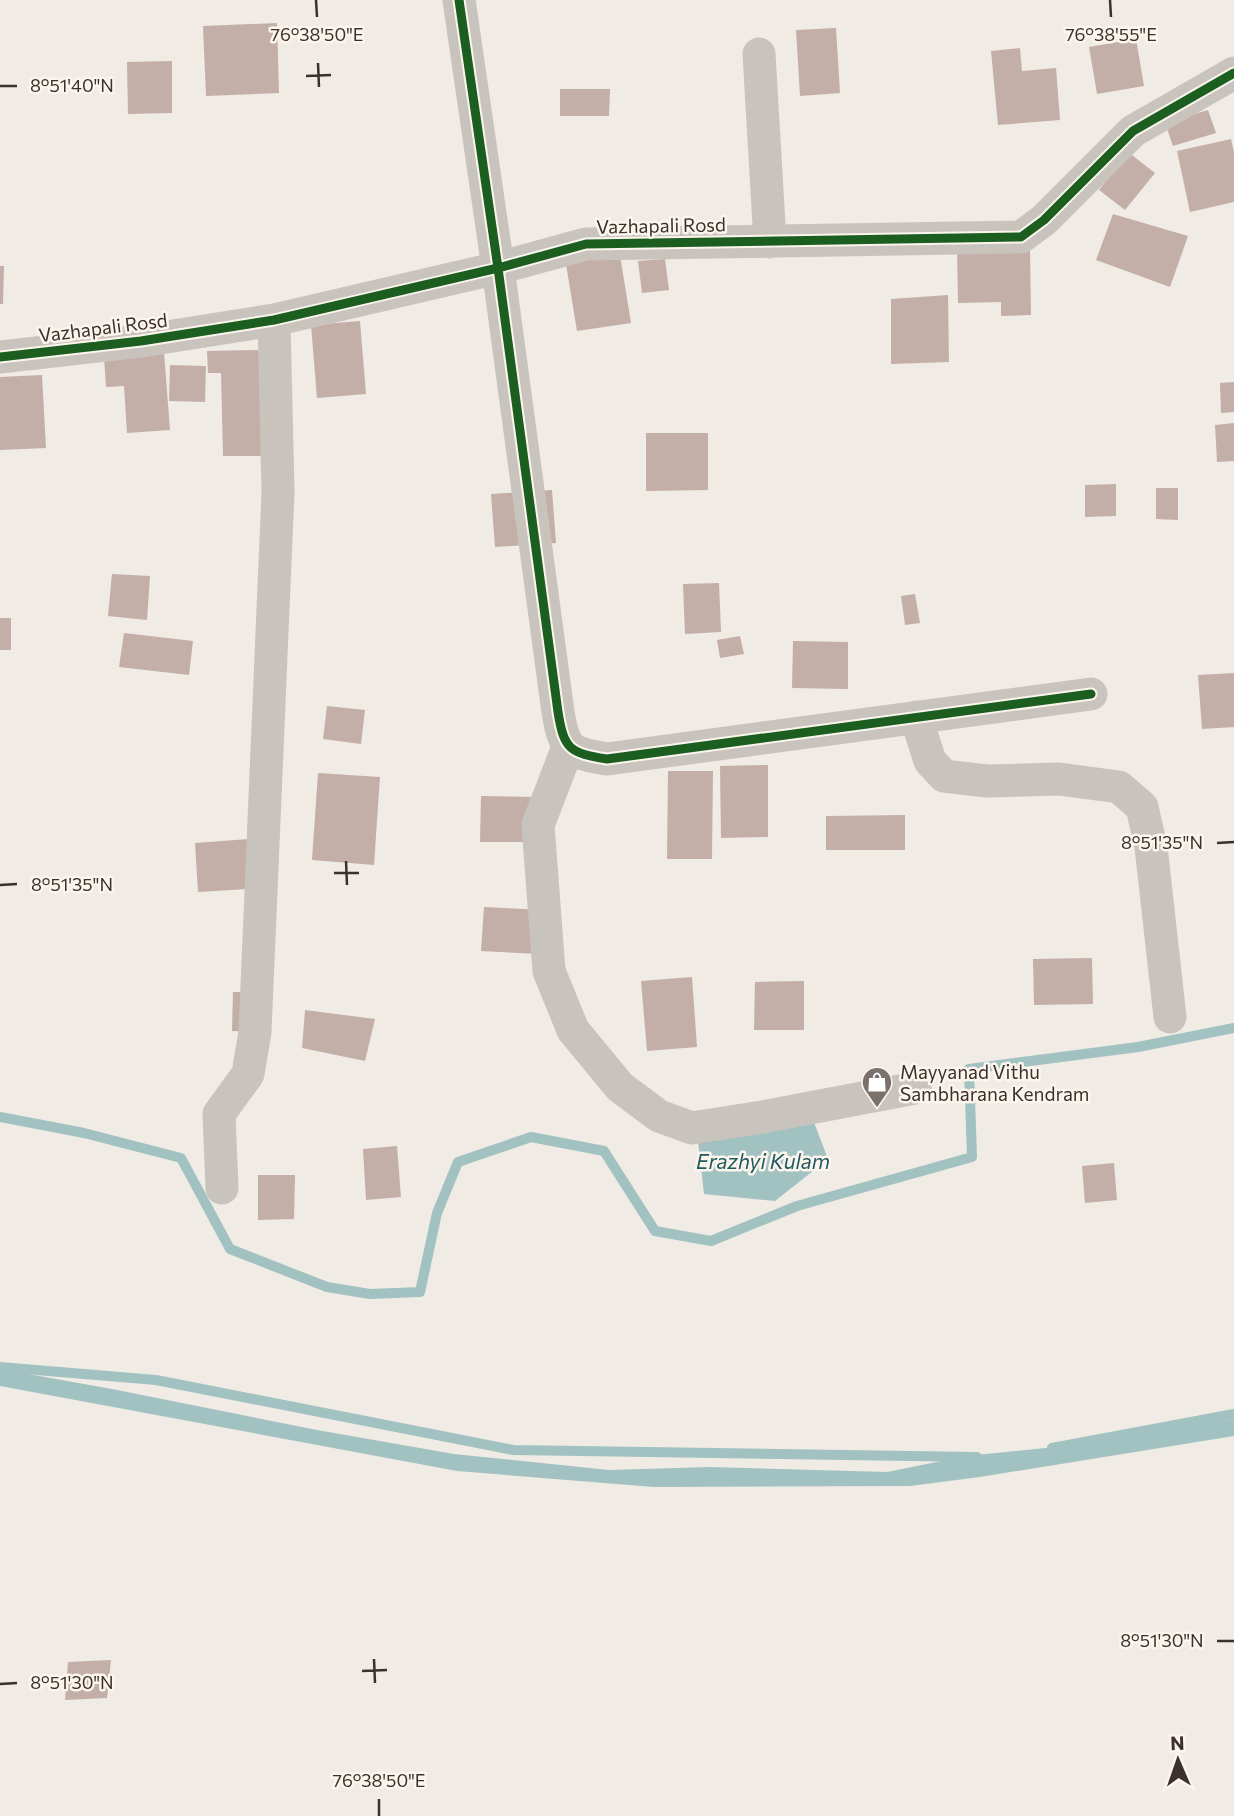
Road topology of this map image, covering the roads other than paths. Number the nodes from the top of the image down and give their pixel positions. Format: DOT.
graph roads {
  1 [pos="459,0"];
  2 [pos="759,54"];
  3 [pos="1234,73"];
  4 [pos="770,242"];
  5 [pos="498,268"];
  6 [pos="274,320"];
  7 [pos="0,357"];
  8 [pos="1091,694"];
  9 [pos="916,718"];
  10 [pos="568,747"];
  11 [pos="1170,1017"];
  12 [pos="915,1088"];
  13 [pos="222,1188"];
  1 -- 5 [label="street"];
  2 -- 4 [label="street"];
  3 -- 4 [label="street, Vazhapali Rosd"];
  4 -- 5 [label="street, Vazhapali Rosd"];
  5 -- 6 [label="street, Vazhapali Rosd"];
  5 -- 10 [label="street"];
  6 -- 7 [label="street, Vazhapali Rosd"];
  6 -- 13 [label="street"];
  8 -- 9 [label="street"];
  9 -- 10 [label="street"];
  9 -- 11 [label="street"];
  10 -- 12 [label="street"];
}
